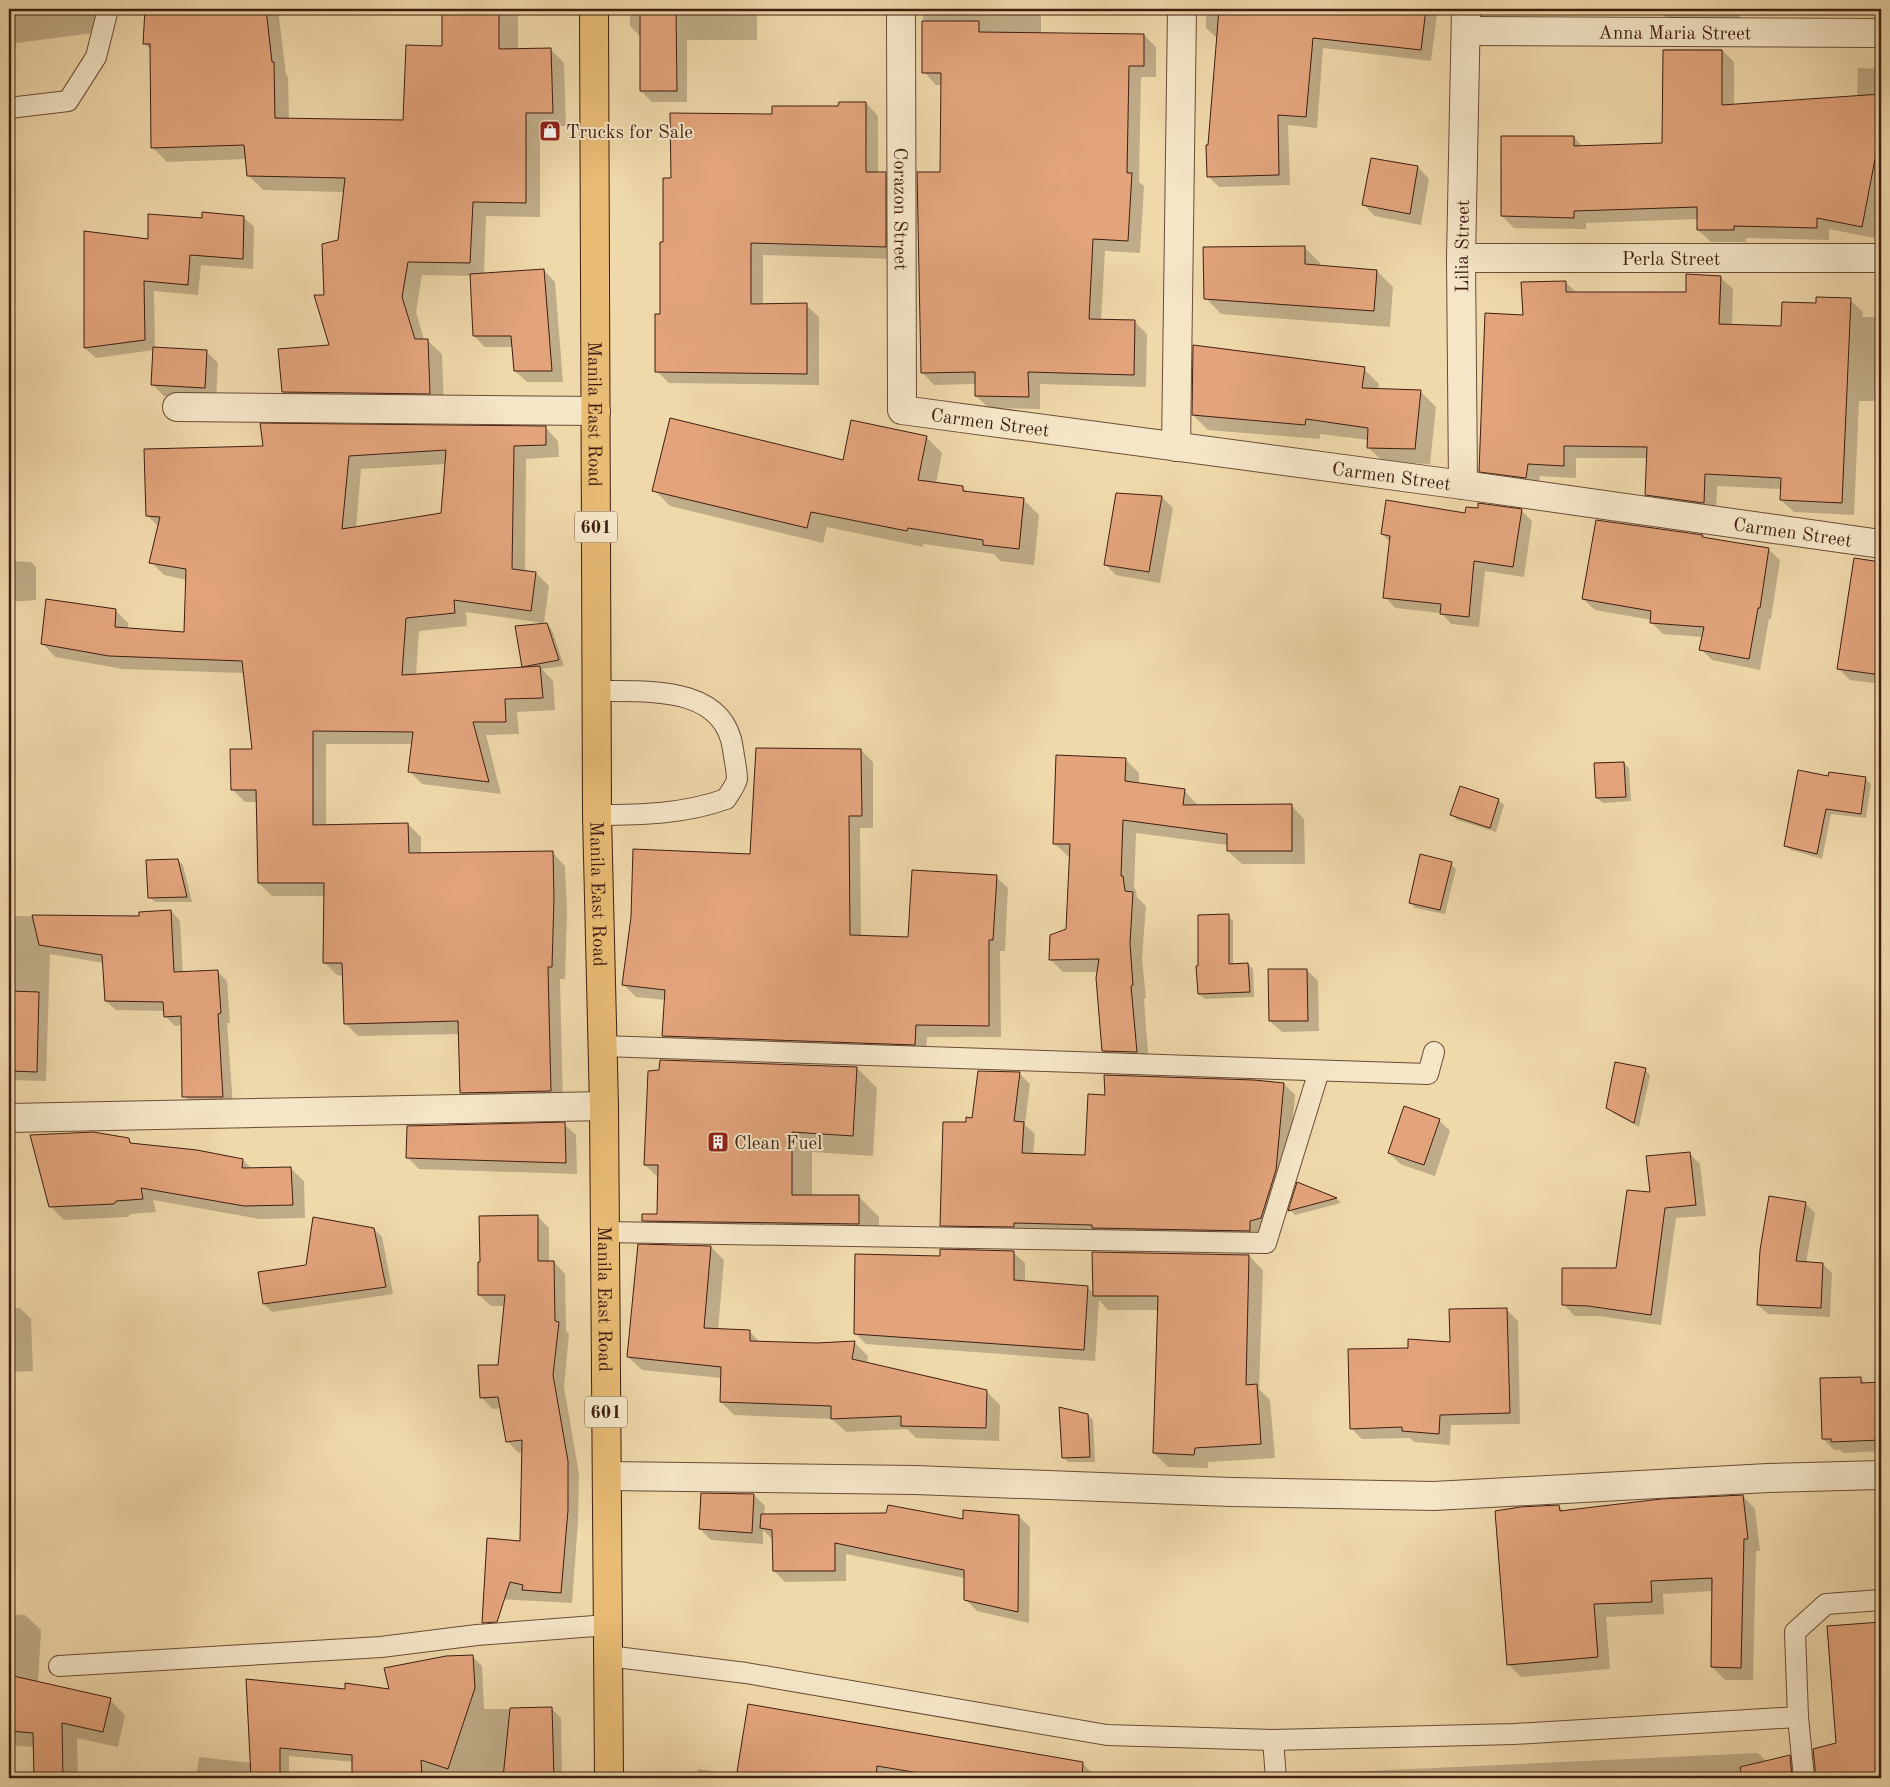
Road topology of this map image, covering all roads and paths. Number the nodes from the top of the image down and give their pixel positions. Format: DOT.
graph roads {
  1 [pos="108,9"];
  2 [pos="594,9"];
  3 [pos="901,9"];
  4 [pos="1182,9"];
  5 [pos="1466,20"];
  6 [pos="1881,33"];
  7 [pos="9,108"];
  8 [pos="1460,258"];
  9 [pos="1881,258"];
  10 [pos="177,407"];
  11 [pos="596,410"];
  12 [pos="902,410"];
  13 [pos="1176,447"];
  14 [pos="1463,485"];
  15 [pos="1881,544"];
  16 [pos="596,691"];
  17 [pos="597,815"];
  18 [pos="602,1046"];
  19 [pos="1434,1052"];
  20 [pos="1319,1071"];
  21 [pos="604,1106"];
  22 [pos="9,1118"];
  23 [pos="605,1232"];
  24 [pos="1881,1475"];
  25 [pos="607,1476"];
  26 [pos="1881,1600"];
  27 [pos="608,1625"];
  28 [pos="608,1656"];
  29 [pos="59,1666"];
  30 [pos="1798,1717"];
  31 [pos="1273,1740"];
  32 [pos="609,1778"];
  33 [pos="1276,1778"];
  34 [pos="1804,1778"];
  1 -- 7 [label="lane"];
  2 -- 11 [label="main road, Manila East Road / 601"];
  3 -- 12 [label="street, Corazon Street"];
  4 -- 13 [label="street"];
  5 -- 6 [label="street, Anna Maria Street"];
  5 -- 8 [label="street, Lilia Street"];
  8 -- 9 [label="street, Perla Street"];
  8 -- 14 [label="street, Lilia Street"];
  10 -- 11 [label="street"];
  11 -- 16 [label="main road, Manila East Road / 601"];
  12 -- 13 [label="street, Carmen Street"];
  13 -- 14 [label="street, Carmen Street"];
  14 -- 15 [label="street, Carmen Street"];
  16 -- 17 [label="main road, Manila East Road / 601"];
  16 -- 17 [label="lane"];
  17 -- 18 [label="main road, Manila East Road / 601"];
  18 -- 20 [label="lane"];
  18 -- 21 [label="main road, Manila East Road / 601"];
  19 -- 20 [label="lane"];
  20 -- 23 [label="lane"];
  21 -- 22 [label="street"];
  21 -- 23 [label="main road, Manila East Road / 601"];
  23 -- 25 [label="main road, Manila East Road / 601"];
  24 -- 25 [label="street"];
  25 -- 27 [label="main road, Manila East Road / 601"];
  26 -- 30 [label="lane"];
  27 -- 28 [label="main road, Manila East Road / 601"];
  27 -- 29 [label="lane"];
  28 -- 31 [label="lane"];
  28 -- 32 [label="main road, Manila East Road / 601"];
  30 -- 31 [label="lane"];
  30 -- 34 [label="lane"];
  31 -- 33 [label="lane"];
}
